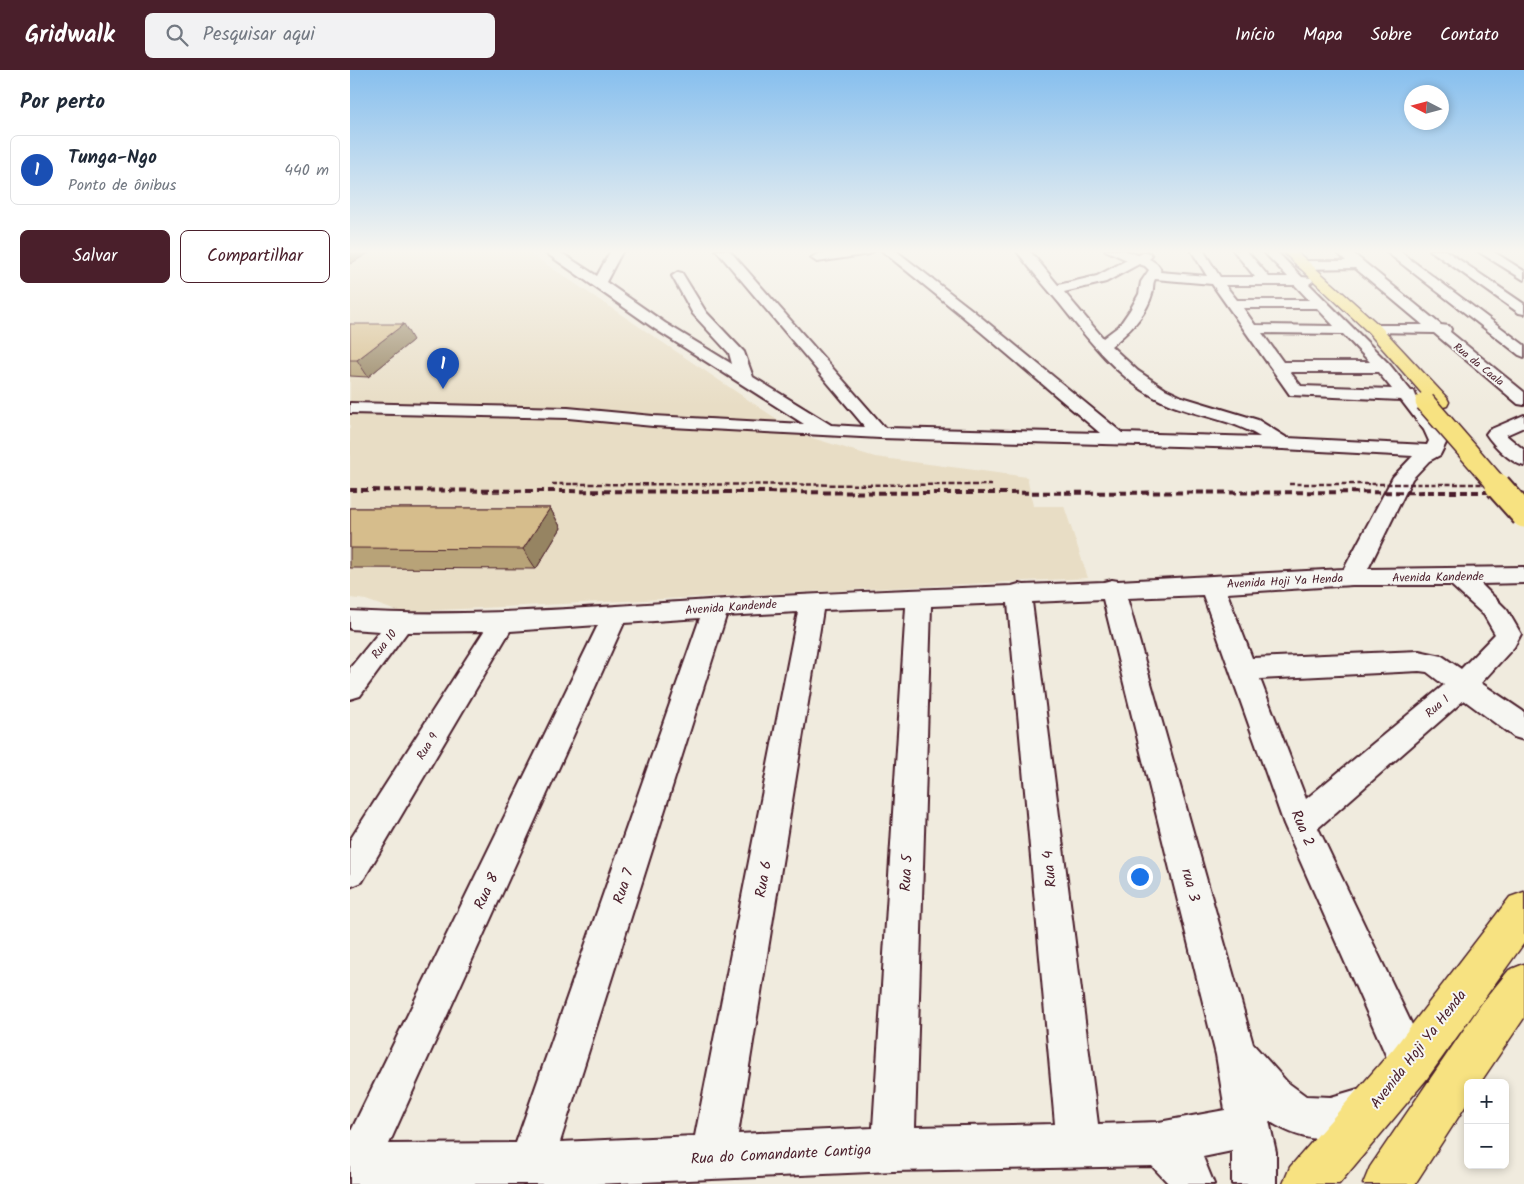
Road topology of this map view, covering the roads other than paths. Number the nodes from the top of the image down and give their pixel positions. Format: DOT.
graph roads {
  1 [pos="626,302"];
  2 [pos="693,302"];
  3 [pos="767,302"];
  4 [pos="953,302"];
  5 [pos="1066,302"];
  6 [pos="1142,302"];
  7 [pos="1327,302"];
  8 [pos="1344,302"];
  9 [pos="1404,302"];
  10 [pos="1458,302"];
  11 [pos="1512,302"];
  12 [pos="1232,304"];
  13 [pos="1263,304"];
  14 [pos="1321,304"];
  15 [pos="1524,310"];
  16 [pos="1251,329"];
  17 [pos="1283,329"];
  18 [pos="1374,329"];
  19 [pos="1436,329"];
  20 [pos="1456,329"];
  21 [pos="1475,329"];
  22 [pos="1494,329"];
  23 [pos="1514,329"];
  24 [pos="1306,330"];
  25 [pos="1346,330"];
  26 [pos="1102,346"];
  27 [pos="1524,352"];
  28 [pos="1279,367"];
  29 [pos="1338,367"];
  30 [pos="1383,367"];
  31 [pos="745,378"];
  32 [pos="1361,393"];
  33 [pos="1424,400"];
  34 [pos="1524,400"];
  35 [pos="350,408"];
  36 [pos="1524,420"];
  37 [pos="827,430"];
  38 [pos="880,433"];
  39 [pos="1119,440"];
  40 [pos="1283,443"];
  41 [pos="1433,451"];
  42 [pos="1524,460"];
  43 [pos="1524,494"];
  44 [pos="1524,515"];
  45 [pos="1524,575"];
  46 [pos="1352,577"];
  47 [pos="1456,577"];
  48 [pos="1212,586"];
  49 [pos="1112,588"];
  50 [pos="1019,592"];
  51 [pos="919,597"];
  52 [pos="812,602"];
  53 [pos="716,608"];
  54 [pos="614,616"];
  55 [pos="350,620"];
  56 [pos="503,622"];
  57 [pos="400,623"];
  58 [pos="1243,669"];
  59 [pos="1462,684"];
  60 [pos="350,688"];
  61 [pos="1524,728"];
  62 [pos="1300,824"];
  63 [pos="350,870"];
  64 [pos="1524,911"];
  65 [pos="1524,985"];
  66 [pos="1510,1011"];
  67 [pos="1236,1055"];
  68 [pos="1410,1064"];
  69 [pos="1376,1104"];
  70 [pos="1249,1127"];
  71 [pos="1159,1144"];
  72 [pos="1079,1146"];
  73 [pos="893,1149"];
  74 [pos="713,1157"];
  75 [pos="354,1166"];
  76 [pos="528,1175"];
  77 [pos="1192,1184"];
  78 [pos="1254,1184"];
  79 [pos="1307,1184"];
  80 [pos="1387,1184"];
  1 -- 31 [label="street"];
  2 -- 31 [label="street"];
  3 -- 38 [label="street"];
  4 -- 39 [label="street"];
  5 -- 26 [label="street"];
  6 -- 26 [label="street"];
  7 -- 33 [label="main road"];
  8 -- 18 [label="main road"];
  9 -- 19 [label="street, Rua da Caala"];
  10 -- 22 [label="street"];
  11 -- 15 [label="street"];
  12 -- 13 [label="street"];
  12 -- 16 [label="street"];
  13 -- 14 [label="street"];
  13 -- 17 [label="street"];
  14 -- 25 [label="street"];
  16 -- 17 [label="street"];
  16 -- 28 [label="street"];
  17 -- 24 [label="street"];
  18 -- 19 [label="street"];
  18 -- 33 [label="main road"];
  19 -- 20 [label="street"];
  19 -- 34 [label="street, Rua da Caala"];
  21 -- 22 [label="street"];
  22 -- 23 [label="street"];
  22 -- 27 [label="street"];
  24 -- 25 [label="street"];
  24 -- 29 [label="street"];
  25 -- 30 [label="street"];
  26 -- 40 [label="street"];
  28 -- 29 [label="street"];
  28 -- 32 [label="street"];
  29 -- 30 [label="street"];
  29 -- 32 [label="street"];
  30 -- 33 [label="street"];
  31 -- 37 [label="street"];
  32 -- 33 [label="street"];
  33 -- 41 [label="street"];
  33 -- 43 [label="main road"];
  33 -- 44 [label="main road, bridge"];
  35 -- 37 [label="street"];
  36 -- 42 [label="street"];
  37 -- 38 [label="street"];
  38 -- 39 [label="street"];
  39 -- 40 [label="street"];
  40 -- 41 [label="street"];
  41 -- 46 [label="street, Avenida Hoji Ya Henda"];
  45 -- 47 [label="street, Avenida Kandende"];
  46 -- 47 [label="street, Avenida Kandende"];
  46 -- 48 [label="street, Avenida Hoji Ya Henda"];
  47 -- 59 [label="street, Rua 1"];
  48 -- 49 [label="street, Avenida Hoji Ya Henda"];
  48 -- 58 [label="street, Rua 2"];
  49 -- 50 [label="street, Avenida Kandende"];
  49 -- 67 [label="street, rua 3"];
  50 -- 51 [label="street, Avenida Kandende"];
  50 -- 72 [label="street, Rua 4"];
  51 -- 52 [label="street, Avenida Kandende"];
  51 -- 73 [label="street, Rua 5"];
  52 -- 53 [label="street, Avenida Kandende"];
  52 -- 74 [label="street, Rua 6"];
  53 -- 54 [label="street, Avenida Kandende"];
  53 -- 76 [label="street, Rua 7"];
  54 -- 56 [label="street, Avenida Kandende"];
  54 -- 75 [label="street, Rua 8"];
  55 -- 57 [label="street, Avenida Kandende"];
  56 -- 57 [label="street, Avenida Kandende"];
  56 -- 63 [label="street, Rua 9"];
  57 -- 60 [label="street, Rua 10"];
  58 -- 59 [label="street"];
  58 -- 62 [label="street, Rua 2"];
  59 -- 61 [label="street"];
  59 -- 62 [label="street, Rua 1"];
  62 -- 68 [label="street, Rua 2"];
  64 -- 68 [label="main road, Avenida Hoji Ya Henda"];
  65 -- 66 [label="main road"];
  66 -- 80 [label="main road"];
  67 -- 69 [label="street"];
  67 -- 70 [label="street, rua 3"];
  68 -- 69 [label="main road, Avenida Hoji Ya Henda"];
  69 -- 79 [label="main road, Avenida Hoji Ya Henda"];
  70 -- 71 [label="street, Rua do Comandante Cantiga"];
  70 -- 78 [label="street, rua 3"];
  71 -- 72 [label="street, Rua do Comandante Cantiga"];
  71 -- 77 [label="street"];
  72 -- 73 [label="street, Rua do Comandante Cantiga"];
  73 -- 74 [label="street, Rua do Comandante Cantiga"];
  74 -- 76 [label="street, Rua do Comandante Cantiga"];
  75 -- 76 [label="street, Rua do Comandante Cantiga"];
}
